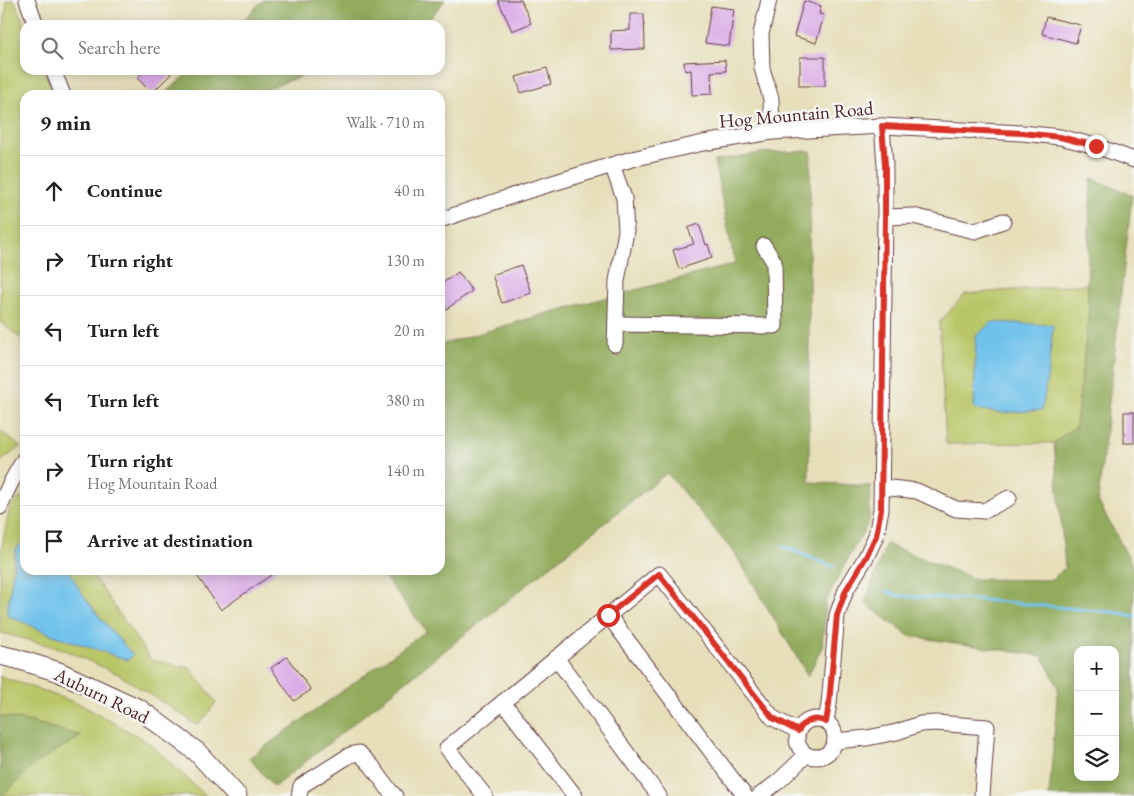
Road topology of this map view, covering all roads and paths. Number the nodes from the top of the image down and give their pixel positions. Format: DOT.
graph roads {
  1 [pos="27,0"];
  2 [pos="769,0"];
  3 [pos="34,20"];
  4 [pos="55,75"];
  5 [pos="61,90"];
  6 [pos="882,126"];
  7 [pos="772,132"];
  8 [pos="1134,160"];
  9 [pos="612,165"];
  10 [pos="885,217"];
  11 [pos="445,218"];
  12 [pos="1003,221"];
  13 [pos="764,246"];
  14 [pos="616,324"];
  15 [pos="616,344"];
  16 [pos="20,463"];
  17 [pos="7,476"];
  18 [pos="882,487"];
  19 [pos="1009,498"];
  20 [pos="0,507"];
  21 [pos="608,615"];
  22 [pos="0,656"];
  23 [pos="556,658"];
  24 [pos="502,702"];
  25 [pos="826,722"];
  26 [pos="798,731"];
  27 [pos="835,741"];
  28 [pos="806,754"];
  29 [pos="389,794"];
  30 [pos="237,796"];
  31 [pos="299,796"];
  32 [pos="485,796"];
  33 [pos="575,796"];
  34 [pos="659,796"];
  35 [pos="745,796"];
  36 [pos="759,796"];
  37 [pos="982,796"];
  1 -- 3 [label="street"];
  2 -- 7 [label="street"];
  4 -- 5 [label="street"];
  6 -- 7 [label="street, Hog Mountain Road"];
  6 -- 8 [label="street, Hog Mountain Road"];
  6 -- 10 [label="street"];
  7 -- 9 [label="street, Hog Mountain Road"];
  9 -- 11 [label="street, Hog Mountain Road"];
  9 -- 14 [label="street"];
  10 -- 12 [label="street"];
  10 -- 18 [label="street"];
  13 -- 14 [label="street"];
  14 -- 15 [label="street"];
  16 -- 17 [label="street"];
  17 -- 20 [label="street"];
  18 -- 19 [label="street"];
  18 -- 25 [label="street"];
  21 -- 23 [label="street"];
  21 -- 26 [label="street"];
  21 -- 35 [label="street"];
  22 -- 30 [label="main road, Auburn Road"];
  23 -- 24 [label="street"];
  23 -- 34 [label="street"];
  24 -- 32 [label="street"];
  24 -- 33 [label="street"];
  25 -- 26 [label="street"];
  25 -- 27 [label="street"];
  26 -- 28 [label="street"];
  27 -- 28 [label="street"];
  27 -- 37 [label="street"];
  28 -- 36 [label="street"];
  29 -- 31 [label="street"];
}
